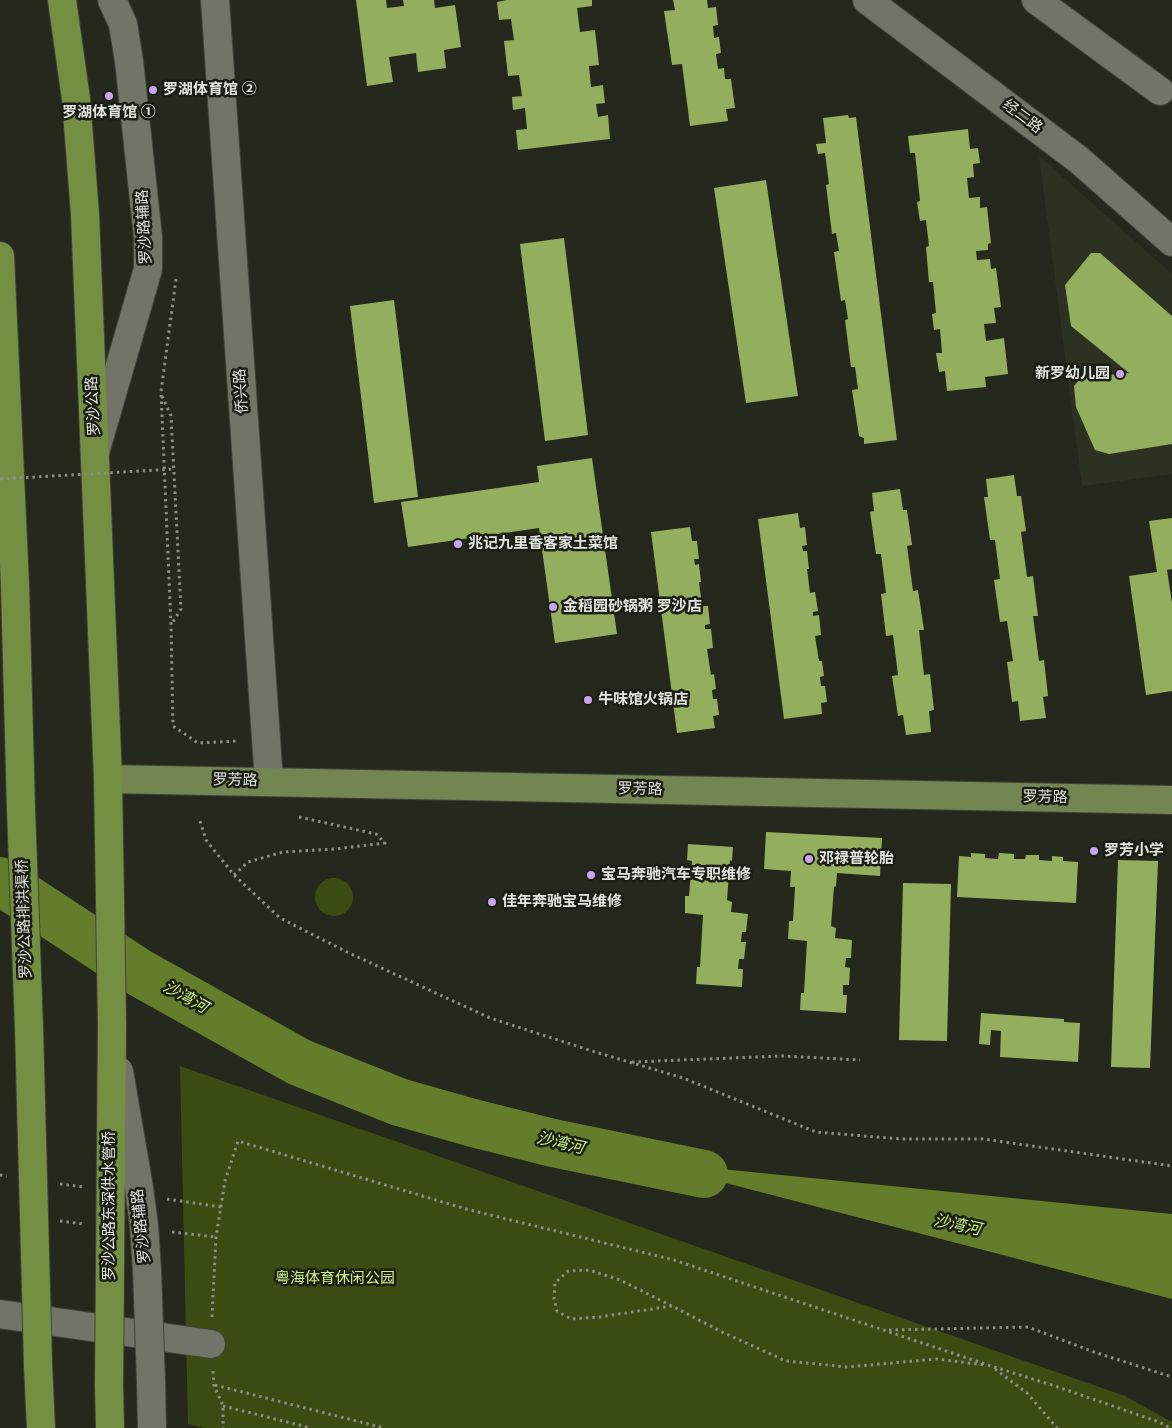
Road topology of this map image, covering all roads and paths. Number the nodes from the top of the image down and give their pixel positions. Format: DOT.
graph roads {
  1 [pos="62,0"];
  2 [pos="112,0"];
  3 [pos="215,0"];
  4 [pos="867,0"];
  5 [pos="1036,0"];
  6 [pos="1160,91"];
  7 [pos="1172,242"];
  8 [pos="0,256"];
  9 [pos="161,392"];
  10 [pos="4,433"];
  11 [pos="96,450"];
  12 [pos="174,469"];
  13 [pos="0,479"];
  14 [pos="15,586"];
  15 [pos="0,612"];
  16 [pos="266,740"];
  17 [pos="0,771"];
  18 [pos="108,779"];
  19 [pos="269,782"];
  20 [pos="1172,800"];
  21 [pos="21,810"];
  22 [pos="299,818"];
  23 [pos="200,821"];
  24 [pos="234,875"];
  25 [pos="112,1026"];
  26 [pos="860,1060"];
  27 [pos="629,1062"];
  28 [pos="1172,1166"];
  29 [pos="672,1306"];
  30 [pos="0,1314"];
  31 [pos="886,1330"];
  32 [pos="211,1344"];
  33 [pos="991,1366"];
  34 [pos="1172,1377"];
  35 [pos="214,1385"];
  36 [pos="223,1406"];
  37 [pos="40,1428"];
  38 [pos="110,1428"];
  39 [pos="152,1428"];
  40 [pos="222,1428"];
  41 [pos="311,1428"];
  42 [pos="384,1428"];
  43 [pos="1057,1428"];
  44 [pos="1170,1428"];
  1 -- 11 [label="highway, 罗沙公路"];
  2 -- 11 [label="street, 罗沙路辅路"];
  3 -- 16 [label="street, 侨兴路"];
  4 -- 7 [label="street, 经二路"];
  5 -- 6 [label="street"];
  8 -- 10 [label="highway"];
  9 -- 12 [label="path"];
  10 -- 14 [label="highway"];
  11 -- 18 [label="highway, 罗沙公路"];
  12 -- 13 [label="path, bridge"];
  12 -- 16 [label="path"];
  14 -- 15 [label="highway"];
  14 -- 21 [label="highway"];
  16 -- 19 [label="street, 侨兴路"];
  17 -- 21 [label="highway"];
  18 -- 19 [label="main road, 罗芳路"];
  18 -- 25 [label="highway, 罗沙公路"];
  19 -- 20 [label="main road, 罗芳路"];
  21 -- 37 [label="highway, 罗沙公路排洪渠桥, bridge"];
  22 -- 24 [label="path"];
  23 -- 24 [label="path"];
  24 -- 27 [label="path"];
  25 -- 38 [label="highway, 罗沙公路东深供水管桥, bridge"];
  25 -- 39 [label="street, 罗沙路辅路, bridge"];
  26 -- 27 [label="path"];
  27 -- 28 [label="path"];
  29 -- 29 [label="path"];
  29 -- 33 [label="path"];
  30 -- 32 [label="street"];
  31 -- 32 [label="path"];
  31 -- 33 [label="path"];
  31 -- 34 [label="path"];
  32 -- 35 [label="path"];
  33 -- 43 [label="path"];
  33 -- 44 [label="path"];
  35 -- 36 [label="path"];
  35 -- 42 [label="path"];
  36 -- 40 [label="path"];
  36 -- 41 [label="path"];
}
